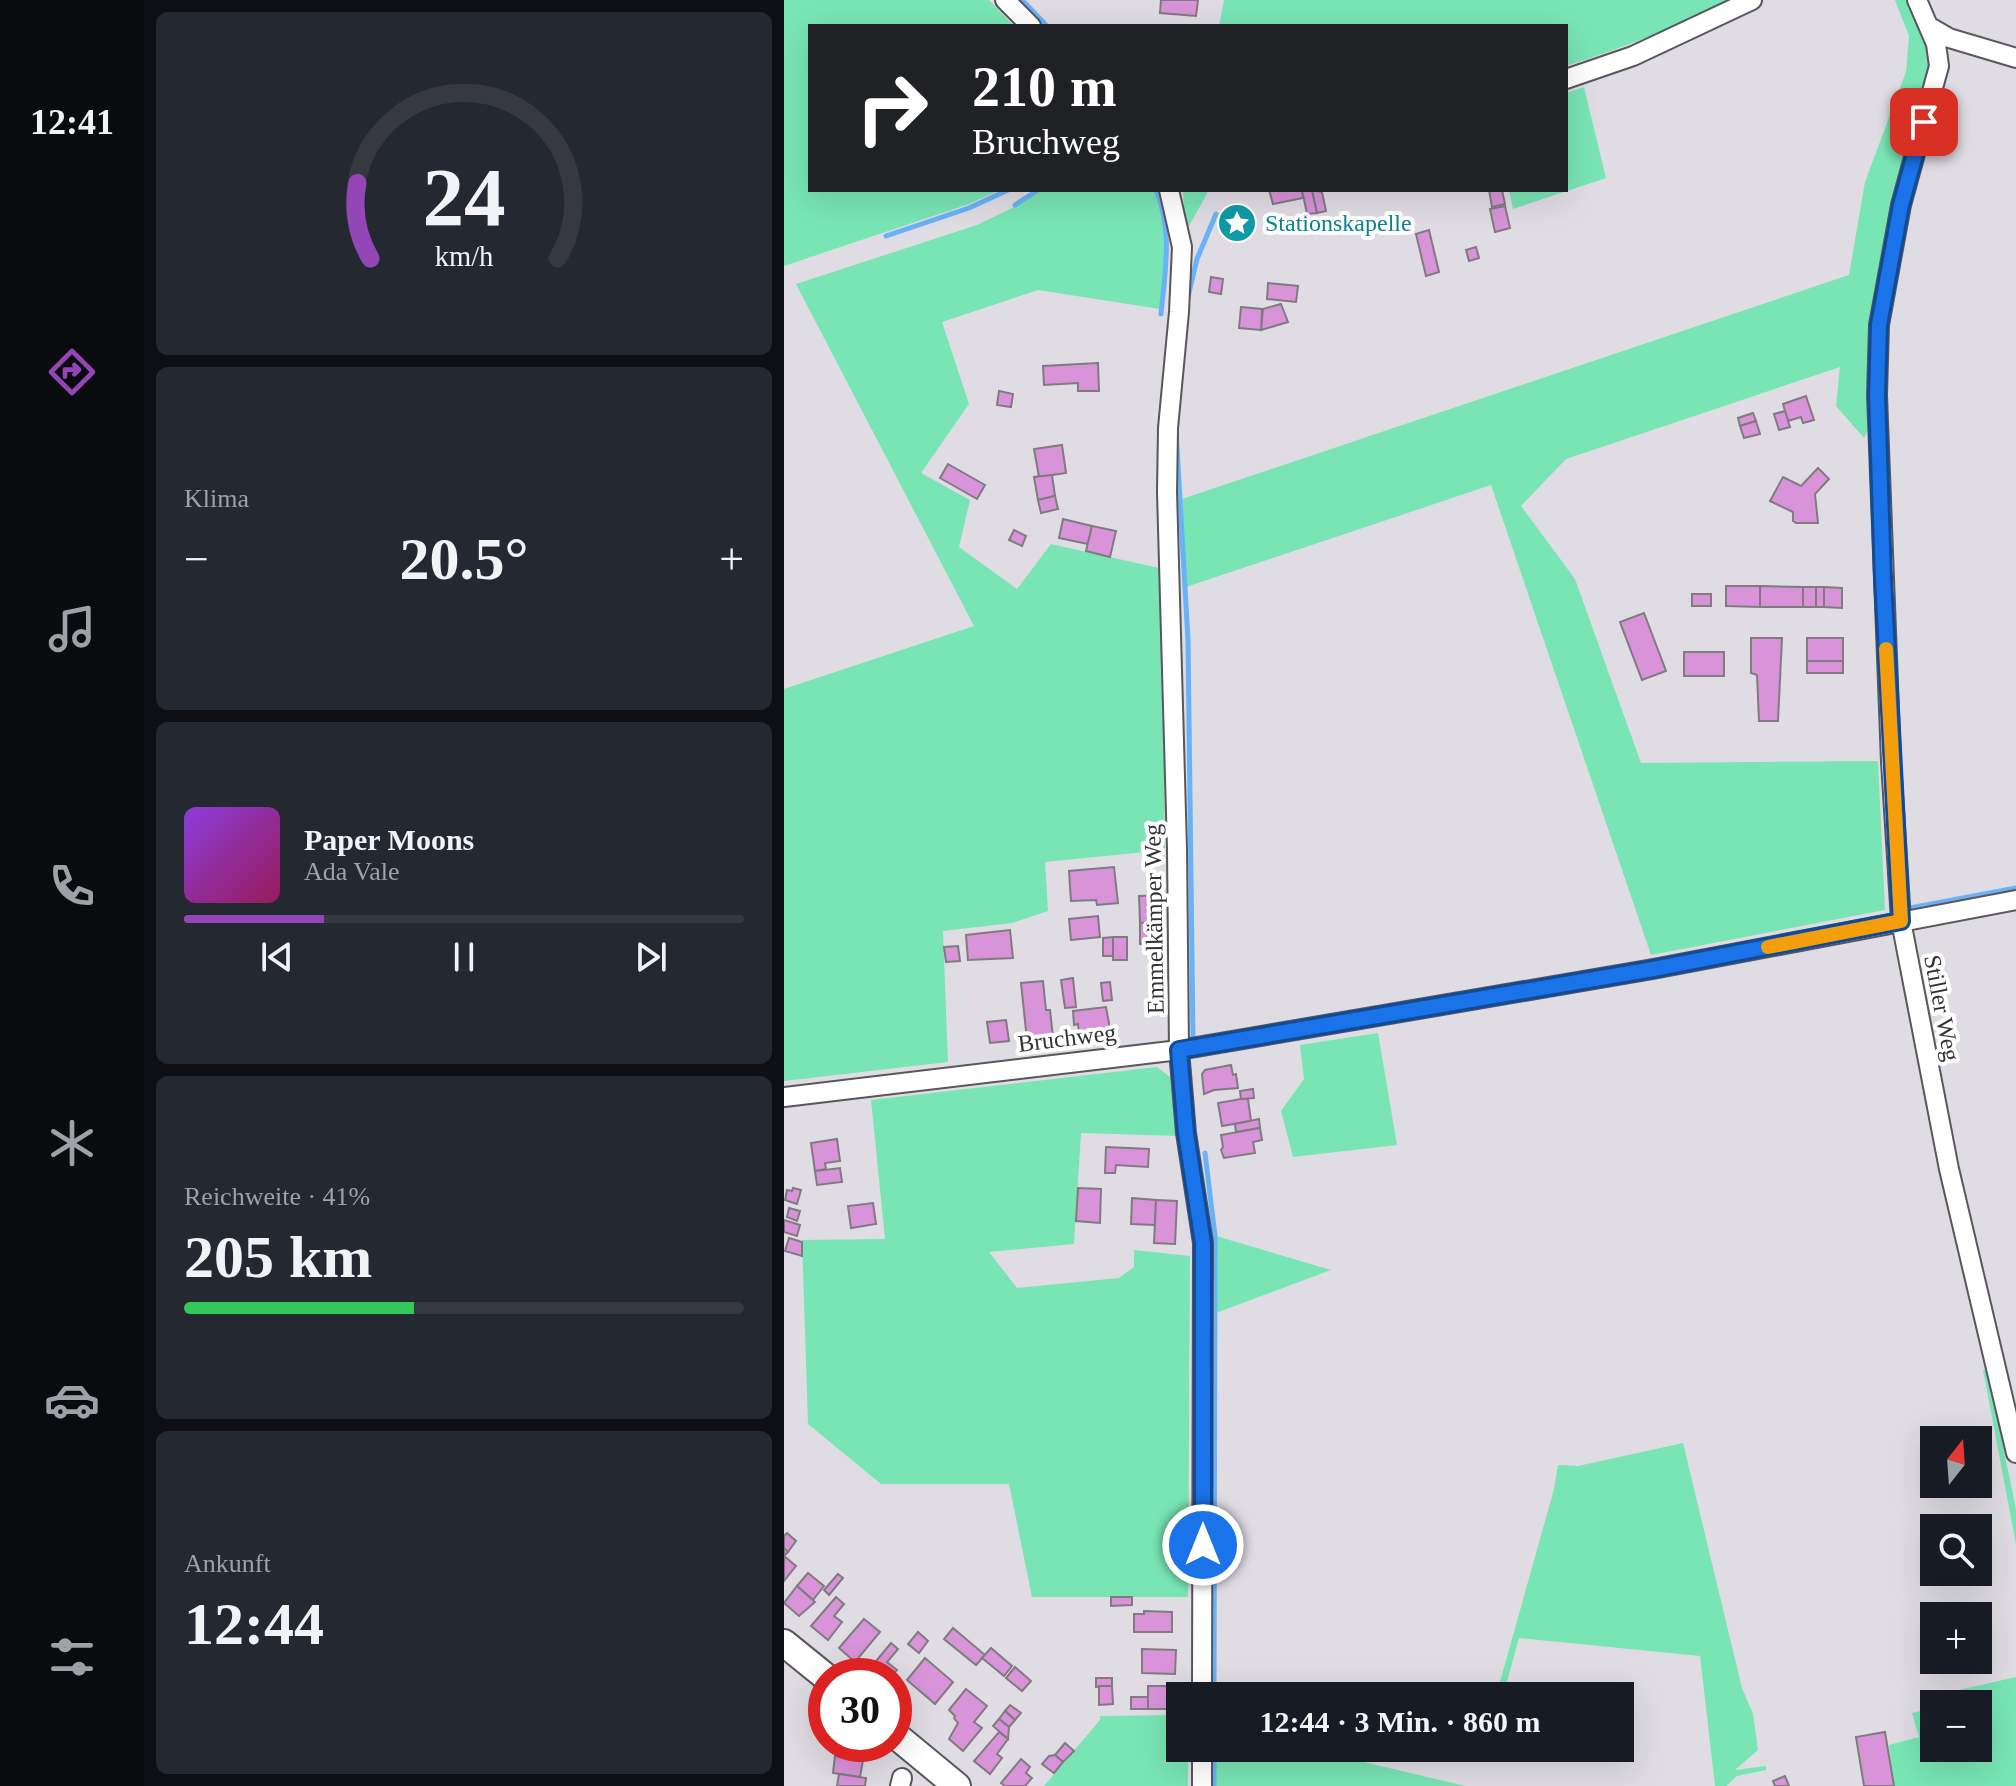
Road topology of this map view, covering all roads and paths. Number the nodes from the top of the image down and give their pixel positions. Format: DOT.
graph roads {
  1 [pos="1005,0"];
  2 [pos="1752,0"];
  3 [pos="1917,0"];
  4 [pos="1029,24"];
  5 [pos="1930,27"];
  6 [pos="2016,58"];
  7 [pos="1568,78"];
  8 [pos="1169,192"];
  9 [pos="2016,900"];
  10 [pos="1901,921"];
  11 [pos="1179,1050"];
  12 [pos="784,1097"];
  13 [pos="2016,1453"];
  14 [pos="784,1643"];
  15 [pos="808,1662"];
  16 [pos="1202,1682"];
  17 [pos="912,1749"];
  18 [pos="1202,1762"];
  19 [pos="957,1786"];
  20 [pos="1202,1786"];
  1 -- 4 [label="street"];
  2 -- 7 [label="street"];
  3 -- 5 [label="street, Stiller Weg"];
  5 -- 6 [label="street"];
  5 -- 10 [label="street, Stiller Weg"];
  8 -- 11 [label="street, Emmelkämper Weg"];
  9 -- 10 [label="street, Bruchweg"];
  10 -- 11 [label="street, Bruchweg"];
  10 -- 13 [label="street, Stiller Weg"];
  11 -- 12 [label="street, Bruchweg"];
  11 -- 16 [label="street, Emmelkämper Weg"];
  14 -- 15 [label="main road"];
  17 -- 19 [label="main road"];
  18 -- 20 [label="street"];
}
